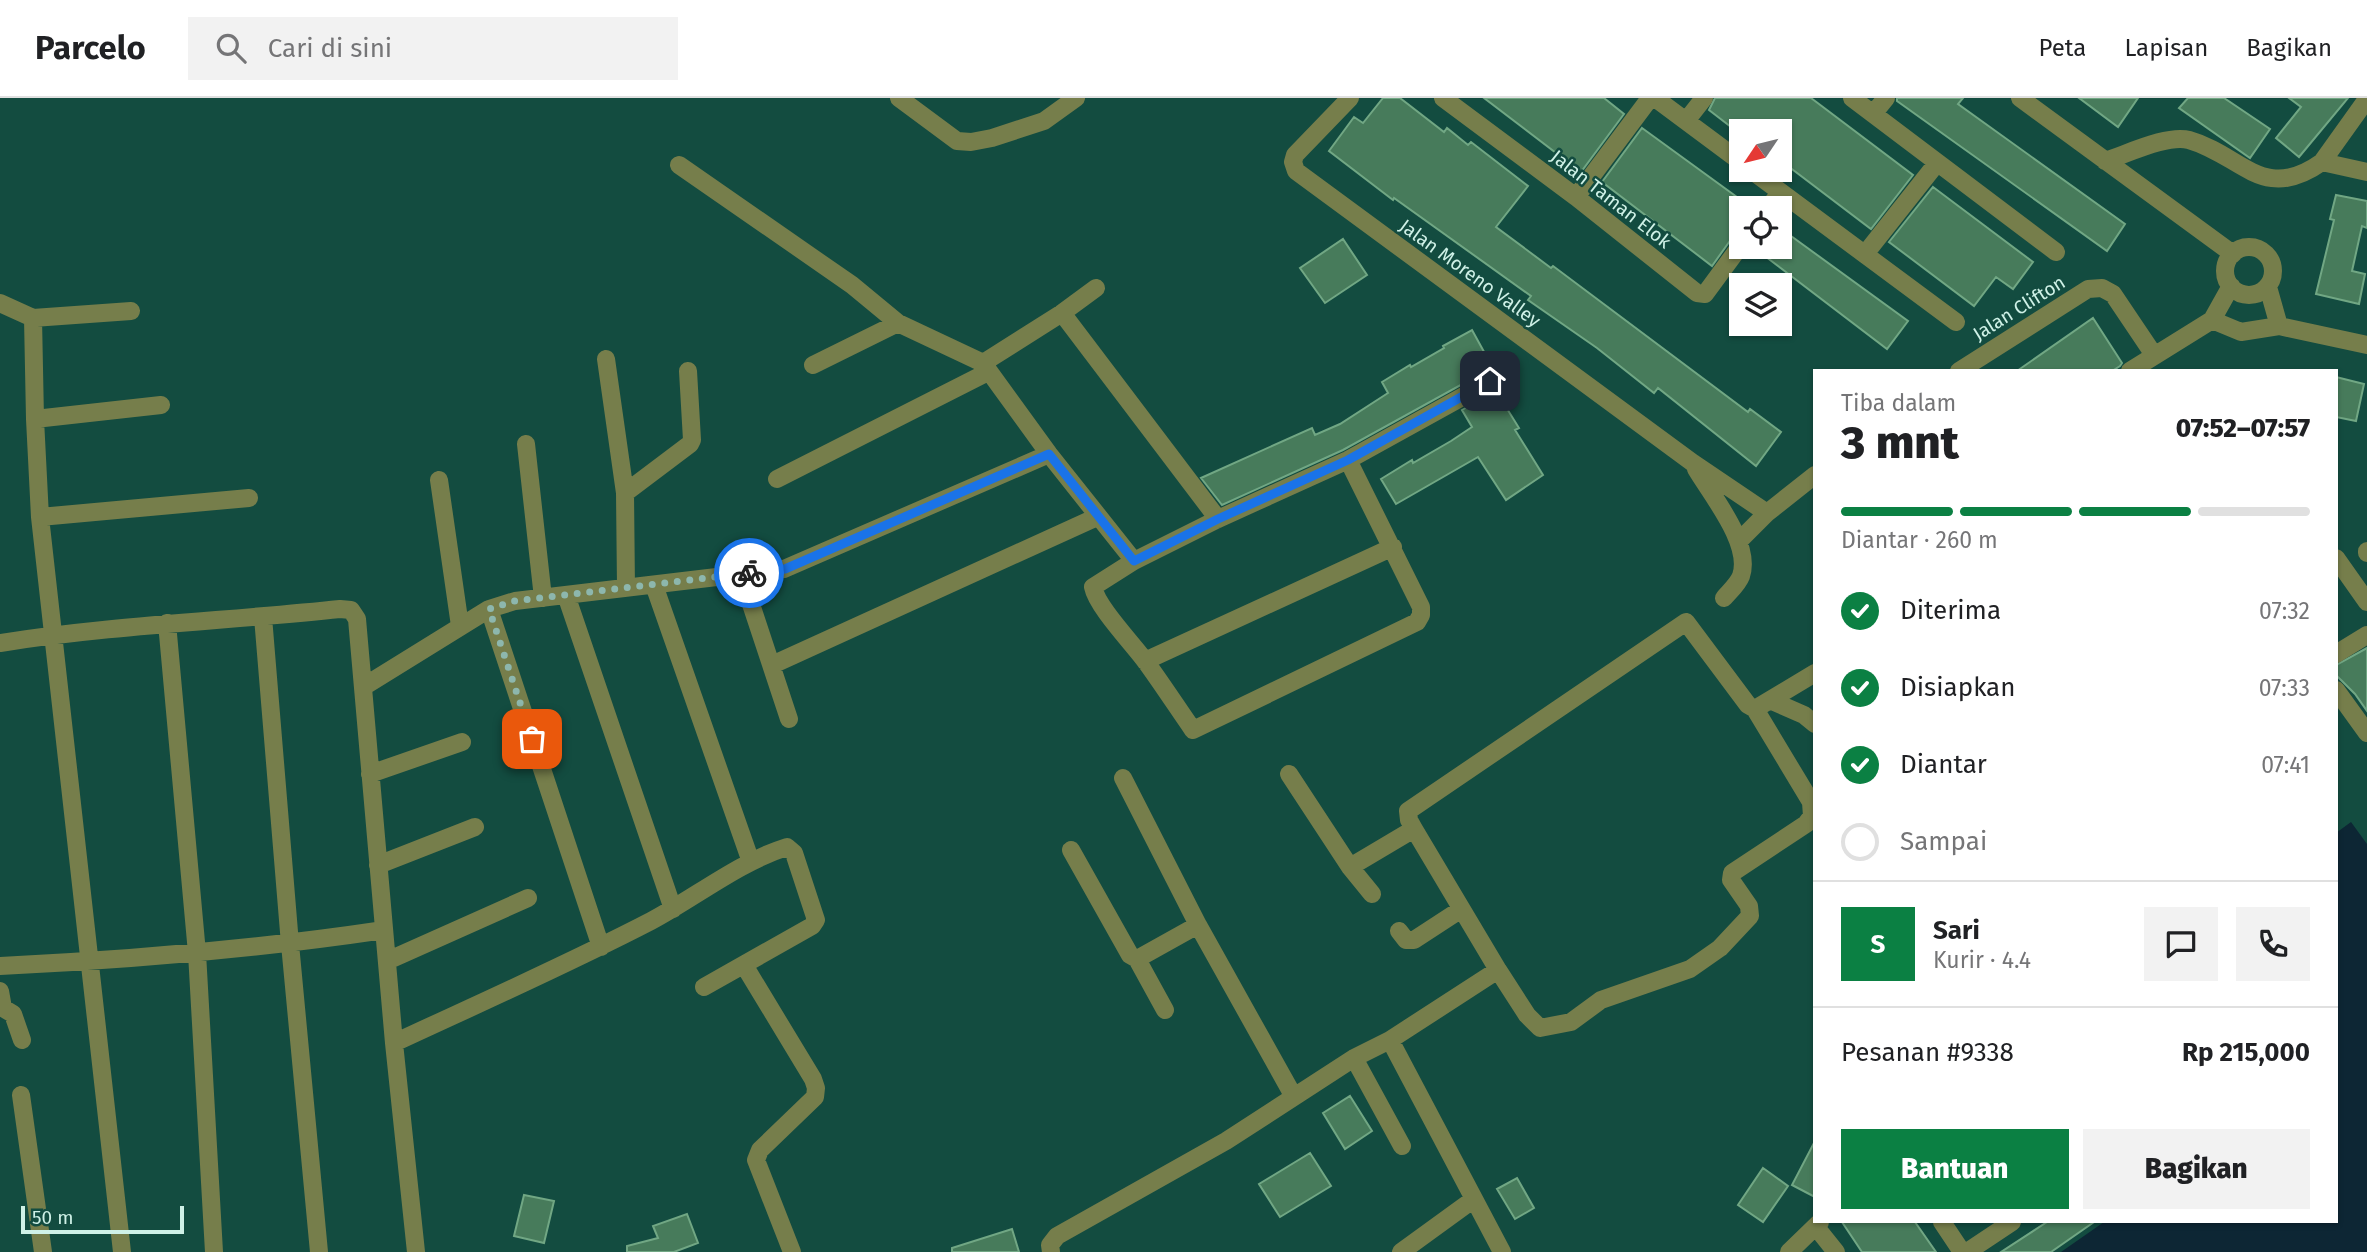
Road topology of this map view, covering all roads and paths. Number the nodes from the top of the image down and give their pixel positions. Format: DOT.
graph roads {
  1 [pos="899,98"];
  2 [pos="1076,98"];
  3 [pos="1443,98"];
  4 [pos="1652,98"];
  5 [pos="1704,98"];
  6 [pos="1852,98"];
  7 [pos="1886,98"];
  8 [pos="2020,98"];
  9 [pos="2367,99"];
  10 [pos="1349,100"];
  11 [pos="1873,114"];
  12 [pos="1686,121"];
  13 [pos="1729,153"];
  14 [pos="2105,161"];
  15 [pos="2322,162"];
  16 [pos="1937,163"];
  17 [pos="679,165"];
  18 [pos="2367,172"];
  19 [pos="1767,182"];
  20 [pos="1781,192"];
  21 [pos="1778,196"];
  22 [pos="1576,197"];
  23 [pos="2056,252"];
  24 [pos="1865,254"];
  25 [pos="2233,254"];
  26 [pos="1731,259"];
  27 [pos="2231,286"];
  28 [pos="2268,287"];
  29 [pos="1096,288"];
  30 [pos="0,303"];
  31 [pos="131,311"];
  32 [pos="1062,313"];
  33 [pos="33,318"];
  34 [pos="2212,320"];
  35 [pos="1956,322"];
  36 [pos="898,323"];
  37 [pos="2280,327"];
  38 [pos="2367,345"];
  39 [pos="2154,355"];
  40 [pos="606,359"];
  41 [pos="813,365"];
  42 [pos="985,367"];
  43 [pos="1966,369"];
  44 [pos="2133,369"];
  45 [pos="688,371"];
  46 [pos="1490,381"];
  47 [pos="161,405"];
  48 [pos="35,419"];
  49 [pos="526,444"];
  50 [pos="1049,454"];
  51 [pos="1348,460"];
  52 [pos="1693,463"];
  53 [pos="1813,477"];
  54 [pos="777,479"];
  55 [pos="439,480"];
  56 [pos="625,493"];
  57 [pos="249,498"];
  58 [pos="1768,513"];
  59 [pos="40,516"];
  60 [pos="1097,517"];
  61 [pos="1218,519"];
  62 [pos="1739,541"];
  63 [pos="1393,547"];
  64 [pos="1134,561"];
  65 [pos="2338,561"];
  66 [pos="741,574"];
  67 [pos="654,585"];
  68 [pos="626,588"];
  69 [pos="566,595"];
  70 [pos="543,598"];
  71 [pos="1724,598"];
  72 [pos="2367,602"];
  73 [pos="489,609"];
  74 [pos="263,617"];
  75 [pos="167,623"];
  76 [pos="460,626"];
  77 [pos="54,634"];
  78 [pos="2367,635"];
  79 [pos="0,643"];
  80 [pos="2338,653"];
  81 [pos="1145,661"];
  82 [pos="772,665"];
  83 [pos="1813,674"];
  84 [pos="363,687"];
  85 [pos="2338,693"];
  86 [pos="1772,701"];
  87 [pos="1755,709"];
  88 [pos="789,719"];
  89 [pos="1813,722"];
  90 [pos="2367,733"];
  91 [pos="462,742"];
  92 [pos="370,774"];
  93 [pos="1289,774"];
  94 [pos="1123,778"];
  95 [pos="475,827"];
  96 [pos="1414,830"];
  97 [pos="1071,850"];
  98 [pos="751,862"];
  99 [pos="378,865"];
  100 [pos="1350,867"];
  101 [pos="1372,894"];
  102 [pos="527,898"];
  103 [pos="673,909"];
  104 [pos="1461,910"];
  105 [pos="1198,925"];
  106 [pos="384,930"];
  107 [pos="1399,931"];
  108 [pos="290,944"];
  109 [pos="601,947"];
  110 [pos="197,953"];
  111 [pos="1137,959"];
  112 [pos="387,961"];
  113 [pos="91,962"];
  114 [pos="744,965"];
  115 [pos="0,966"];
  116 [pos="1498,970"];
  117 [pos="704,987"];
  118 [pos="1,1002"];
  119 [pos="1166,1010"];
  120 [pos="22,1040"];
  121 [pos="1390,1040"];
  122 [pos="394,1043"];
  123 [pos="1354,1058"];
  124 [pos="21,1095"];
  125 [pos="1294,1097"];
  126 [pos="1402,1146"];
  127 [pos="1474,1199"];
  128 [pos="1943,1223"];
  129 [pos="2010,1223"];
  130 [pos="1818,1224"];
  131 [pos="43,1252"];
  132 [pos="122,1252"];
  133 [pos="214,1252"];
  134 [pos="319,1252"];
  135 [pos="416,1252"];
  136 [pos="792,1252"];
  137 [pos="1051,1252"];
  138 [pos="1401,1252"];
  139 [pos="1502,1252"];
  140 [pos="1789,1252"];
  141 [pos="1836,1252"];
  142 [pos="1965,1252"];
  1 -- 2 [label="street"];
  3 -- 22 [label="street, Jalan Taman Elok"];
  4 -- 12 [label="street"];
  4 -- 22 [label="street"];
  5 -- 12 [label="street"];
  6 -- 11 [label="street"];
  7 -- 11 [label="street"];
  8 -- 14 [label="street"];
  9 -- 15 [label="street"];
  10 -- 52 [label="street, Jalan Moreno Valley"];
  11 -- 16 [label="street"];
  12 -- 13 [label="street"];
  14 -- 15 [label="street"];
  14 -- 25 [label="street"];
  15 -- 18 [label="street"];
  16 -- 23 [label="street"];
  16 -- 24 [label="street"];
  17 -- 36 [label="street"];
  19 -- 20 [label="street"];
  20 -- 21 [label="street"];
  20 -- 24 [label="street"];
  22 -- 26 [label="street, Jalan Taman Elok"];
  24 -- 35 [label="street"];
  25 -- 27 [label="street"];
  25 -- 28 [label="street"];
  27 -- 28 [label="street"];
  27 -- 34 [label="street"];
  28 -- 37 [label="street"];
  29 -- 32 [label="street"];
  30 -- 33 [label="street"];
  31 -- 33 [label="street"];
  32 -- 42 [label="street"];
  32 -- 61 [label="street"];
  33 -- 48 [label="street"];
  34 -- 37 [label="street"];
  34 -- 39 [label="street"];
  36 -- 41 [label="street"];
  36 -- 42 [label="street"];
  37 -- 38 [label="street"];
  39 -- 43 [label="street, Jalan Clifton"];
  39 -- 44 [label="street"];
  40 -- 56 [label="street"];
  42 -- 50 [label="street"];
  42 -- 54 [label="street"];
  45 -- 56 [label="street"];
  46 -- 51 [label="street"];
  47 -- 48 [label="street"];
  48 -- 59 [label="street"];
  49 -- 70 [label="street"];
  50 -- 60 [label="street"];
  50 -- 66 [label="street"];
  51 -- 61 [label="street"];
  51 -- 63 [label="street"];
  52 -- 58 [label="street, Jalan Moreno Valley"];
  52 -- 62 [label="street, Jalan Moreno Valley"];
  53 -- 58 [label="street"];
  55 -- 76 [label="street"];
  56 -- 68 [label="street"];
  57 -- 59 [label="street"];
  58 -- 62 [label="street"];
  59 -- 77 [label="street"];
  60 -- 64 [label="street"];
  60 -- 82 [label="street"];
  61 -- 64 [label="street"];
  62 -- 71 [label="street"];
  63 -- 81 [label="street"];
  63 -- 81 [label="street"];
  64 -- 81 [label="street"];
  65 -- 72 [label="street"];
  66 -- 67 [label="street"];
  66 -- 82 [label="street"];
  67 -- 68 [label="street"];
  67 -- 98 [label="street"];
  68 -- 69 [label="street"];
  69 -- 70 [label="street"];
  69 -- 103 [label="street"];
  70 -- 73 [label="street"];
  73 -- 76 [label="street"];
  73 -- 109 [label="street"];
  74 -- 75 [label="street"];
  74 -- 84 [label="street"];
  74 -- 108 [label="street"];
  75 -- 77 [label="street"];
  75 -- 110 [label="street"];
  76 -- 84 [label="street"];
  77 -- 79 [label="street"];
  77 -- 113 [label="street"];
  78 -- 80 [label="street"];
  82 -- 88 [label="street"];
  83 -- 86 [label="street"];
  84 -- 92 [label="street"];
  85 -- 90 [label="street"];
  86 -- 87 [label="street"];
  86 -- 89 [label="street"];
  87 -- 96 [label="street"];
  87 -- 116 [label="street"];
  91 -- 92 [label="street"];
  92 -- 99 [label="street"];
  93 -- 100 [label="street"];
  94 -- 105 [label="street"];
  95 -- 99 [label="street"];
  96 -- 100 [label="street"];
  96 -- 104 [label="street"];
  97 -- 111 [label="street"];
  98 -- 103 [label="street"];
  98 -- 114 [label="street"];
  99 -- 106 [label="street"];
  100 -- 101 [label="street"];
  102 -- 112 [label="street"];
  103 -- 109 [label="street"];
  104 -- 107 [label="street"];
  104 -- 116 [label="street"];
  105 -- 111 [label="street"];
  105 -- 125 [label="street"];
  106 -- 108 [label="street"];
  106 -- 112 [label="street"];
  108 -- 110 [label="street"];
  108 -- 134 [label="street"];
  109 -- 122 [label="street"];
  110 -- 113 [label="street"];
  110 -- 133 [label="street"];
  111 -- 119 [label="street"];
  112 -- 122 [label="street"];
  113 -- 115 [label="street"];
  113 -- 132 [label="street"];
  114 -- 117 [label="street"];
  114 -- 136 [label="street"];
  116 -- 121 [label="street"];
  118 -- 120 [label="street"];
  121 -- 123 [label="street"];
  121 -- 127 [label="street"];
  122 -- 135 [label="street"];
  123 -- 125 [label="street"];
  123 -- 126 [label="street"];
  124 -- 131 [label="street"];
  125 -- 137 [label="street"];
  127 -- 138 [label="street"];
  127 -- 139 [label="street"];
  128 -- 142 [label="street"];
  129 -- 142 [label="street"];
  130 -- 140 [label="street"];
  130 -- 141 [label="street"];
}
